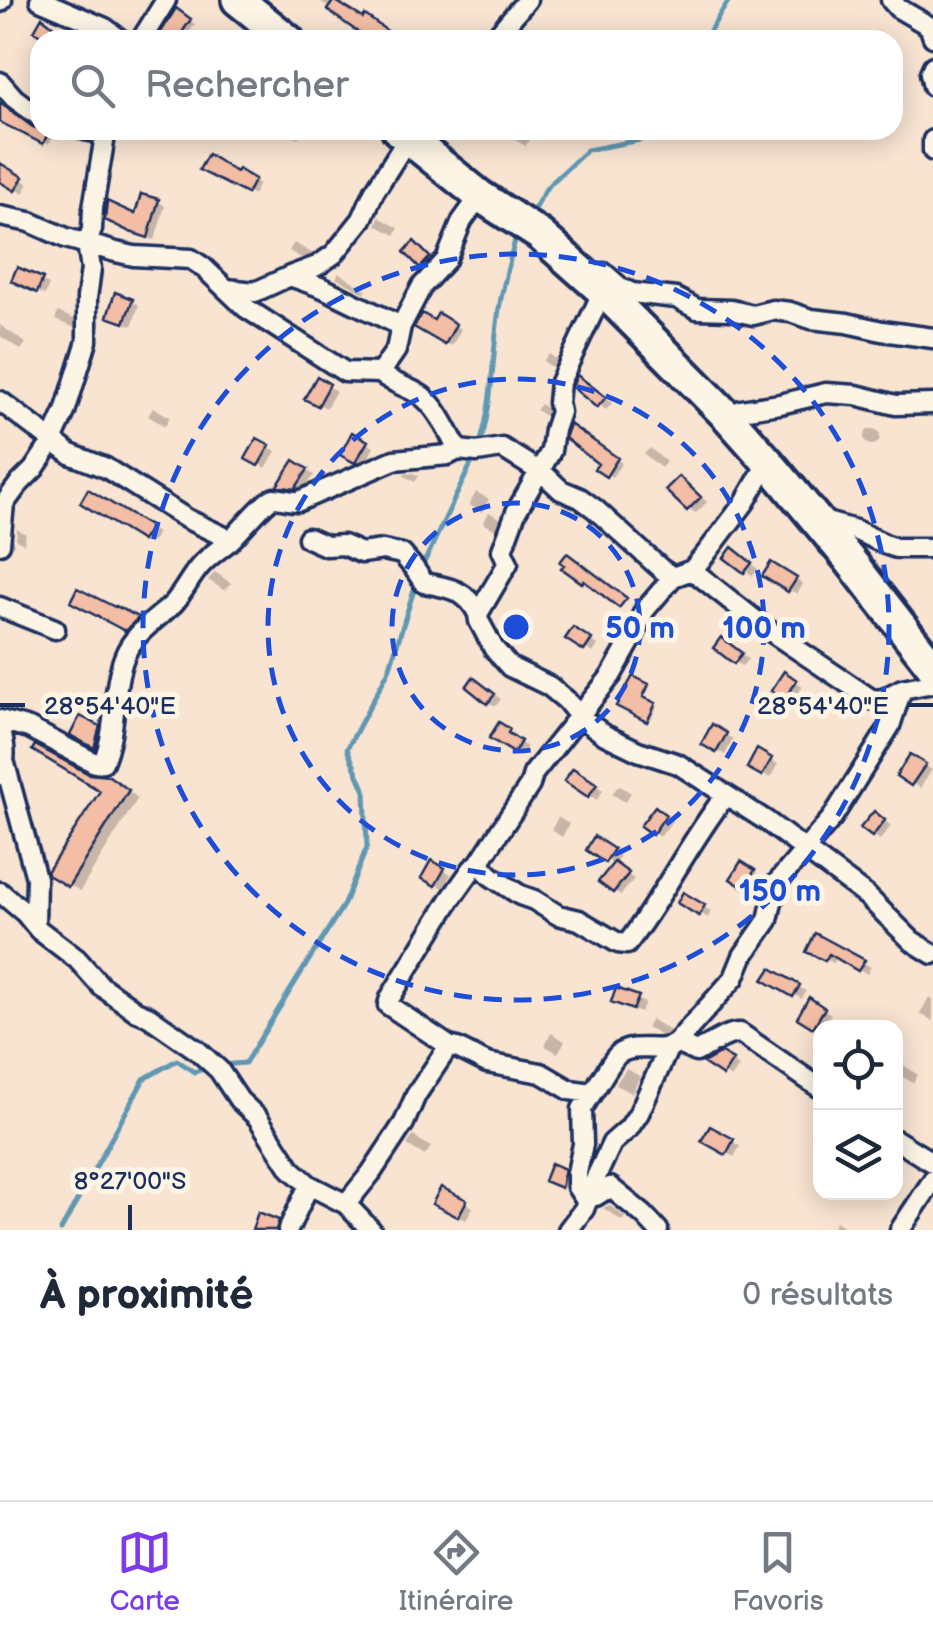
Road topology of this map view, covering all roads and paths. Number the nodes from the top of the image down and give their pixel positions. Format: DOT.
graph roads {
  1 [pos="40,0"];
  2 [pos="166,0"];
  3 [pos="238,0"];
  4 [pos="527,0"];
  5 [pos="891,0"];
  6 [pos="108,30"];
  7 [pos="147,30"];
  8 [pos="276,30"];
  9 [pos="501,30"];
  10 [pos="933,37"];
  11 [pos="933,66"];
  12 [pos="0,82"];
  13 [pos="933,86"];
  14 [pos="30,110"];
  15 [pos="105,140"];
  16 [pos="400,140"];
  17 [pos="412,140"];
  18 [pos="933,140"];
  19 [pos="933,151"];
  20 [pos="480,196"];
  21 [pos="0,216"];
  22 [pos="88,244"];
  23 [pos="290,276"];
  24 [pos="591,282"];
  25 [pos="227,290"];
  26 [pos="401,326"];
  27 [pos="933,338"];
  28 [pos="380,372"];
  29 [pos="0,401"];
  30 [pos="933,404"];
  31 [pos="728,416"];
  32 [pos="51,439"];
  33 [pos="458,450"];
  34 [pos="768,462"];
  35 [pos="540,472"];
  36 [pos="815,519"];
  37 [pos="308,538"];
  38 [pos="230,540"];
  39 [pos="0,544"];
  40 [pos="933,548"];
  41 [pos="692,570"];
  42 [pos="673,577"];
  43 [pos="0,608"];
  44 [pos="478,614"];
  45 [pos="55,629"];
  46 [pos="933,668"];
  47 [pos="933,683"];
  48 [pos="902,689"];
  49 [pos="579,716"];
  50 [pos="0,720"];
  51 [pos="0,728"];
  52 [pos="2,769"];
  53 [pos="725,796"];
  54 [pos="804,851"];
  55 [pos="479,864"];
  56 [pos="0,892"];
  57 [pos="35,924"];
  58 [pos="933,954"];
  59 [pos="448,1046"];
  60 [pos="672,1046"];
  61 [pos="813,1083"];
  62 [pos="592,1093"];
  63 [pos="903,1144"];
  64 [pos="933,1162"];
  65 [pos="933,1180"];
  66 [pos="309,1185"];
  67 [pos="588,1198"];
  68 [pos="346,1204"];
  69 [pos="288,1230"];
  70 [pos="370,1230"];
  71 [pos="568,1230"];
  72 [pos="658,1230"];
  73 [pos="900,1230"];
  1 -- 6 [label="street"];
  2 -- 7 [label="street"];
  3 -- 8 [label="highway"];
  4 -- 9 [label="street"];
  5 -- 10 [label="street"];
  11 -- 13 [label="street"];
  12 -- 14 [label="street"];
  15 -- 22 [label="street"];
  16 -- 23 [label="street"];
  17 -- 20 [label="highway"];
  18 -- 19 [label="street"];
  20 -- 24 [label="highway"];
  20 -- 26 [label="street"];
  21 -- 22 [label="street"];
  22 -- 25 [label="street"];
  22 -- 32 [label="street"];
  23 -- 25 [label="street"];
  23 -- 26 [label="street"];
  24 -- 27 [label="street"];
  24 -- 31 [label="highway"];
  24 -- 35 [label="street"];
  25 -- 28 [label="street"];
  26 -- 28 [label="street"];
  28 -- 33 [label="street"];
  29 -- 32 [label="street"];
  30 -- 31 [label="street"];
  31 -- 34 [label="highway"];
  32 -- 38 [label="street"];
  32 -- 39 [label="street"];
  33 -- 35 [label="street"];
  33 -- 38 [label="street"];
  34 -- 36 [label="highway"];
  34 -- 41 [label="street"];
  35 -- 42 [label="street"];
  35 -- 44 [label="street"];
  36 -- 40 [label="street"];
  36 -- 46 [label="highway"];
  37 -- 44 [label="street"];
  38 -- 50 [label="street"];
  41 -- 42 [label="street"];
  41 -- 48 [label="street"];
  42 -- 49 [label="street"];
  43 -- 45 [label="street"];
  44 -- 49 [label="street"];
  47 -- 48 [label="street"];
  48 -- 54 [label="street"];
  49 -- 53 [label="street"];
  49 -- 55 [label="street"];
  51 -- 52 [label="street"];
  52 -- 57 [label="street"];
  53 -- 54 [label="street"];
  53 -- 55 [label="street"];
  54 -- 58 [label="street"];
  54 -- 60 [label="street"];
  55 -- 59 [label="street"];
  56 -- 57 [label="street"];
  57 -- 66 [label="street"];
  59 -- 62 [label="street"];
  59 -- 68 [label="street"];
  60 -- 61 [label="street"];
  60 -- 62 [label="street"];
  60 -- 67 [label="street"];
  62 -- 67 [label="street"];
  63 -- 64 [label="street"];
  65 -- 73 [label="street"];
  66 -- 68 [label="street"];
  66 -- 69 [label="street"];
  67 -- 71 [label="street"];
  67 -- 72 [label="street"];
  68 -- 70 [label="street"];
}
